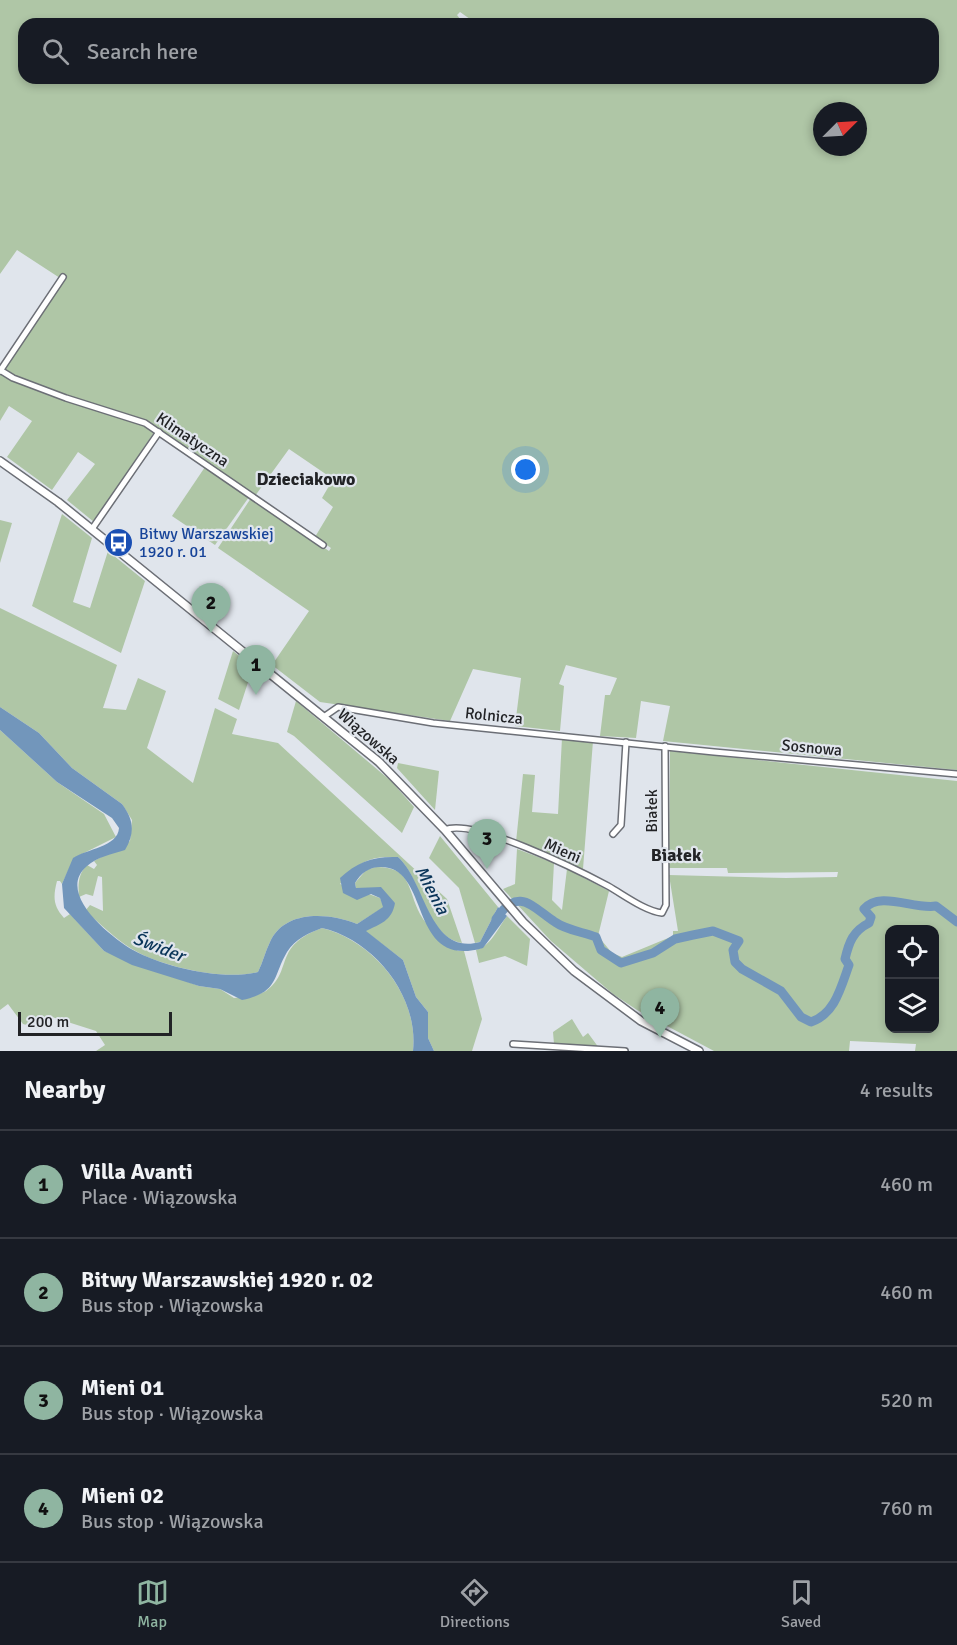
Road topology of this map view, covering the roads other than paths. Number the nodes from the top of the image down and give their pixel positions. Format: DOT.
graph roads {
  1 [pos="63,277"];
  2 [pos="0,371"];
  3 [pos="159,432"];
  4 [pos="0,461"];
  5 [pos="92,530"];
  6 [pos="323,545"];
  7 [pos="325,716"];
  8 [pos="626,742"];
  9 [pos="665,746"];
  10 [pos="957,774"];
  11 [pos="445,830"];
  12 [pos="614,834"];
  13 [pos="665,911"];
  14 [pos="513,1044"];
  15 [pos="684,1048"];
  16 [pos="619,1051"];
  17 [pos="625,1051"];
  18 [pos="699,1051"];
  1 -- 2 [label="street"];
  2 -- 3 [label="street, Klimatyczna"];
  3 -- 5 [label="street"];
  3 -- 6 [label="street, Klimatyczna"];
  4 -- 5 [label="main road, Wiązowska"];
  5 -- 7 [label="main road, Wiązowska"];
  7 -- 8 [label="street, Rolnicza"];
  7 -- 11 [label="main road, Wiązowska"];
  8 -- 9 [label="street, Rolnicza"];
  8 -- 12 [label="street"];
  9 -- 10 [label="street, Sosnowa"];
  9 -- 13 [label="street, Białek"];
  11 -- 13 [label="street, Mieni"];
  11 -- 15 [label="main road, Wiązowska"];
  14 -- 16 [label="street"];
  15 -- 18 [label="main road, Wiązowska"];
  16 -- 17 [label="street"];
}
